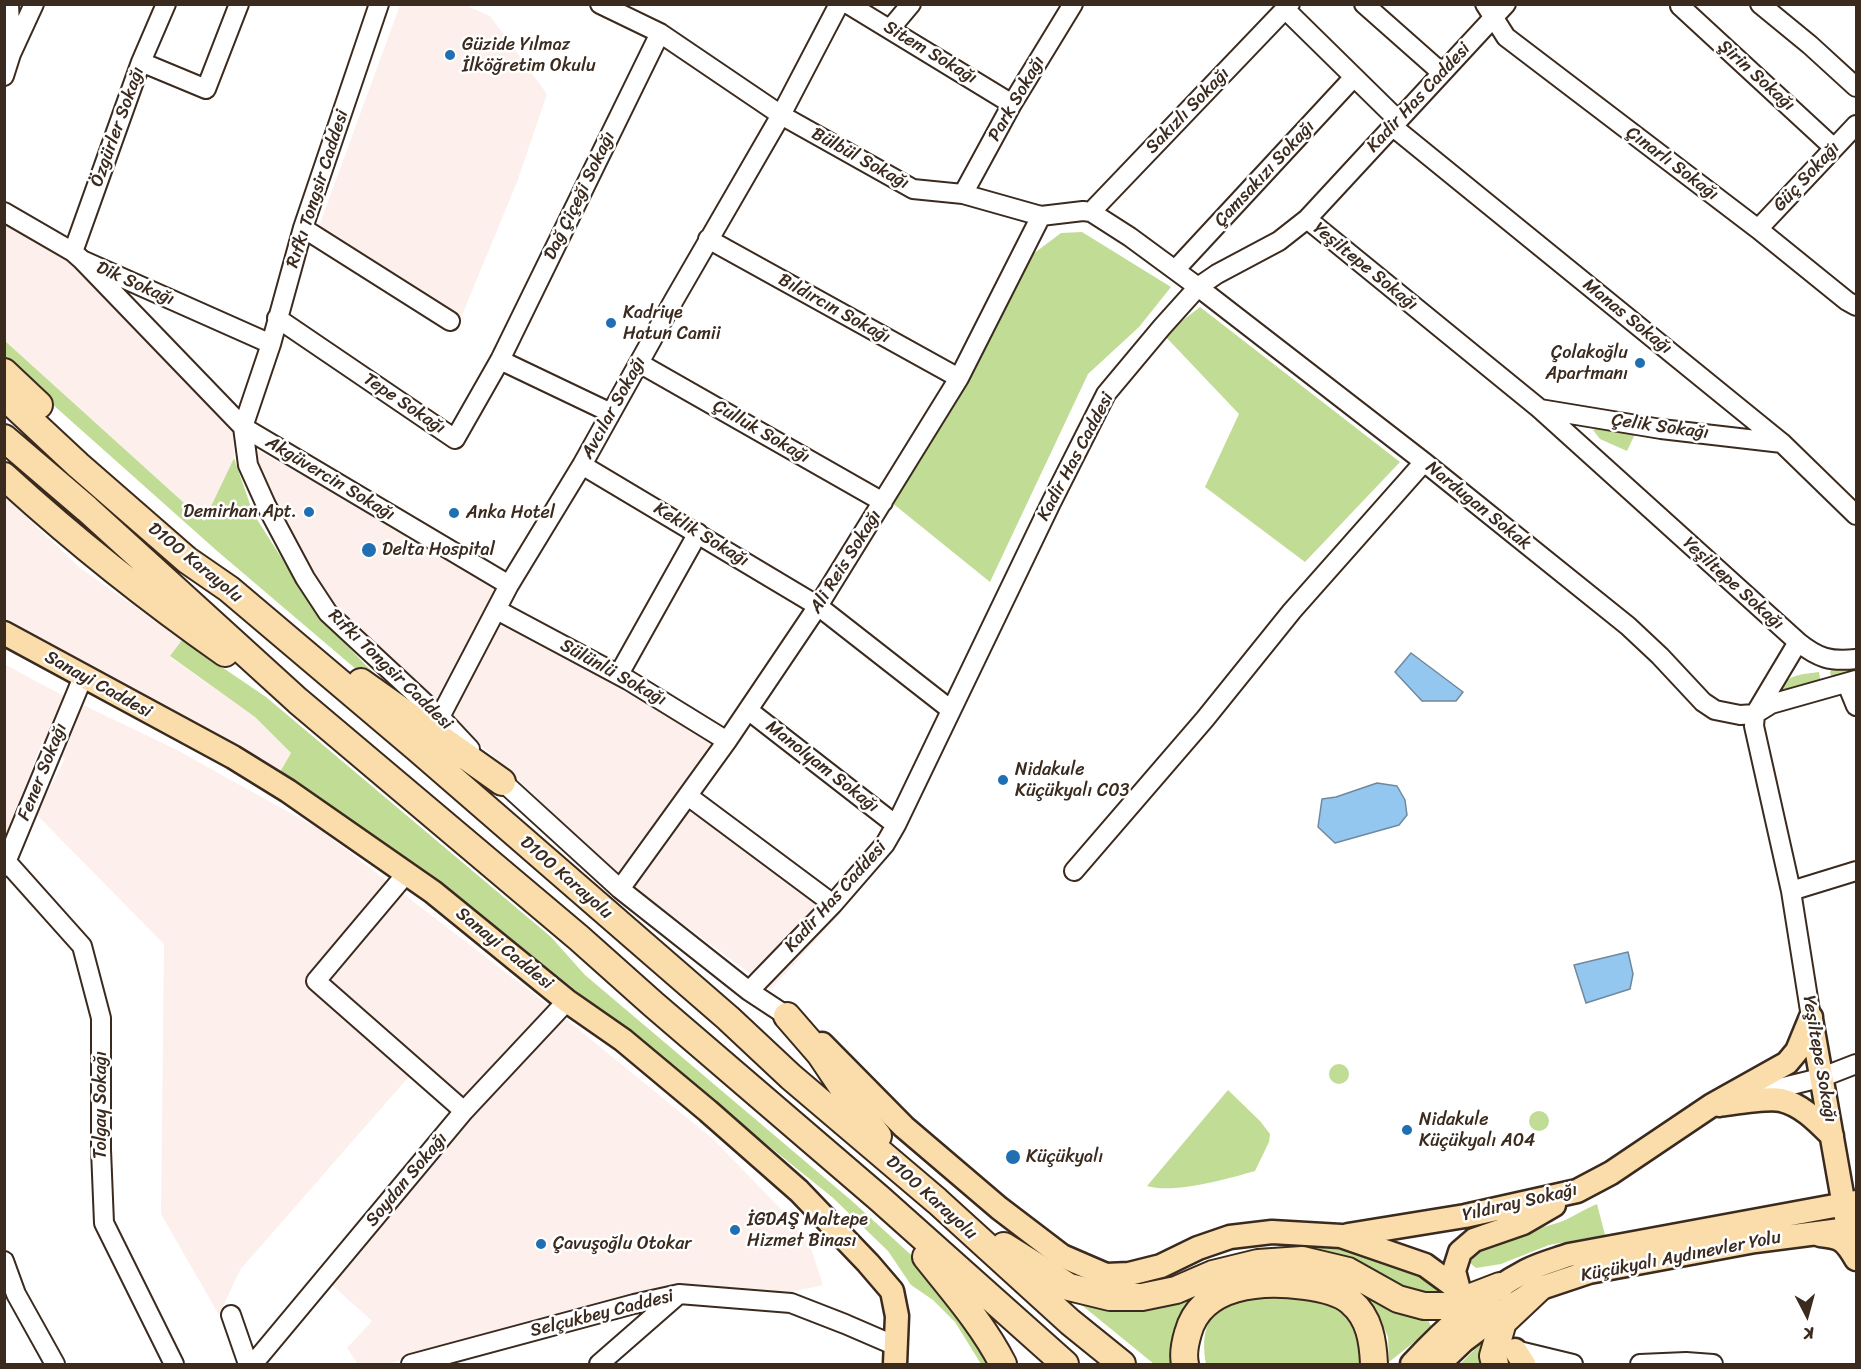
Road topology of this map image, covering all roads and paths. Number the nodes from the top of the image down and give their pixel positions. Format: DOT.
graph roads {
  1 [pos="9,4"];
  2 [pos="34,4"];
  3 [pos="166,4"];
  4 [pos="239,4"];
  5 [pos="379,4"];
  6 [pos="600,4"];
  7 [pos="839,4"];
  8 [pos="848,4"];
  9 [pos="911,4"];
  10 [pos="1073,4"];
  11 [pos="1364,4"];
  12 [pos="1682,4"];
  13 [pos="1760,4"];
  14 [pos="1288,7"];
  15 [pos="1495,9"];
  16 [pos="890,29"];
  17 [pos="660,33"];
  18 [pos="11,54"];
  19 [pos="141,62"];
  20 [pos="1442,73"];
  21 [pos="4,76"];
  22 [pos="1354,77"];
  23 [pos="1857,87"];
  24 [pos="1012,104"];
  25 [pos="781,115"];
  26 [pos="1395,123"];
  27 [pos="1857,124"];
  28 [pos="1834,148"];
  29 [pos="963,194"];
  30 [pos="4,212"];
  31 [pos="1091,212"];
  32 [pos="1041,216"];
  33 [pos="1307,219"];
  34 [pos="303,228"];
  35 [pos="1758,229"];
  36 [pos="708,239"];
  37 [pos="78,256"];
  38 [pos="1175,270"];
  39 [pos="1198,287"];
  40 [pos="1853,299"];
  41 [pos="277,318"];
  42 [pos="450,321"];
  43 [pos="271,344"];
  44 [pos="500,360"];
  45 [pos="639,363"];
  46 [pos="4,372"];
  47 [pos="959,378"];
  48 [pos="4,396"];
  49 [pos="1540,409"];
  50 [pos="611,413"];
  51 [pos="243,427"];
  52 [pos="4,438"];
  53 [pos="1782,443"];
  54 [pos="1424,462"];
  55 [pos="582,465"];
  56 [pos="4,476"];
  57 [pos="883,502"];
  58 [pos="1857,515"];
  59 [pos="698,533"];
  60 [pos="509,585"];
  61 [pos="228,589"];
  62 [pos="819,606"];
  63 [pos="497,610"];
  64 [pos="4,633"];
  65 [pos="1797,642"];
  66 [pos="1857,659"];
  67 [pos="619,675"];
  68 [pos="82,677"];
  69 [pos="1852,682"];
  70 [pos="298,701"];
  71 [pos="1857,706"];
  72 [pos="748,710"];
  73 [pos="951,710"];
  74 [pos="1755,714"];
  75 [pos="440,717"];
  76 [pos="727,741"];
  77 [pos="502,782"];
  78 [pos="688,796"];
  79 [pos="896,825"];
  80 [pos="5,864"];
  81 [pos="1074,871"];
  82 [pos="1857,871"];
  83 [pos="406,874"];
  84 [pos="620,889"];
  85 [pos="1791,891"];
  86 [pos="833,904"];
  87 [pos="749,990"];
  88 [pos="567,1000"];
  89 [pos="787,1016"];
  90 [pos="1811,1017"];
  91 [pos="1857,1065"];
  92 [pos="1820,1078"];
  93 [pos="1712,1105"];
  94 [pos="464,1111"];
  95 [pos="1834,1146"];
  96 [pos="912,1179"];
  97 [pos="1577,1191"];
  98 [pos="879,1198"];
  99 [pos="937,1202"];
  100 [pos="1850,1203"];
  101 [pos="1780,1216"];
  102 [pos="1853,1228"];
  103 [pos="1806,1233"];
  104 [pos="1341,1236"];
  105 [pos="1857,1253"];
  106 [pos="1857,1259"];
  107 [pos="4,1261"];
  108 [pos="1500,1286"];
  109 [pos="1538,1289"];
  110 [pos="680,1294"];
  111 [pos="231,1315"];
  112 [pos="896,1355"];
  113 [pos="1512,1360"];
  114 [pos="55,1365"];
  115 [pos="174,1365"];
  116 [pos="250,1365"];
  117 [pos="411,1365"];
  118 [pos="599,1365"];
  119 [pos="1003,1365"];
  120 [pos="1065,1365"];
  121 [pos="1122,1365"];
  122 [pos="1185,1365"];
  123 [pos="1374,1365"];
  124 [pos="1412,1365"];
  125 [pos="1439,1365"];
  126 [pos="1573,1365"];
  127 [pos="1640,1365"];
  128 [pos="1713,1365"];
  1 -- 18 [label="street"];
  2 -- 18 [label="street"];
  3 -- 19 [label="street, Özgürler Sokağı"];
  4 -- 19 [label="street"];
  5 -- 34 [label="street, Rıfkı Tongsir Caddesi"];
  6 -- 17 [label="street, Bülbül Sokağı"];
  7 -- 25 [label="street, Avcılar Sokağı"];
  8 -- 16 [label="street, Sitem Sokağı"];
  9 -- 16 [label="street"];
  10 -- 24 [label="street, Park Sokağı"];
  11 -- 20 [label="street"];
  12 -- 28 [label="street, Şirin Sokağı"];
  13 -- 23 [label="street"];
  14 -- 22 [label="street, Sakızlı Sokağı"];
  14 -- 31 [label="street, Sakızlı Sokağı"];
  15 -- 20 [label="street, Kadir Has Caddesi"];
  15 -- 35 [label="street, Çınarlı Sokağı"];
  16 -- 24 [label="street, Sitem Sokağı"];
  17 -- 25 [label="street, Bülbül Sokağı"];
  17 -- 44 [label="street, Dağ Çiçeği Sokağı"];
  18 -- 21 [label="street"];
  19 -- 37 [label="street, Özgürler Sokağı"];
  20 -- 26 [label="street, Kadir Has Caddesi"];
  22 -- 26 [label="street, Sakızlı Sokağı"];
  22 -- 38 [label="street, Çamsakızı Sokağı"];
  24 -- 29 [label="street, Park Sokağı"];
  25 -- 29 [label="street, Bülbül Sokağı"];
  25 -- 36 [label="street, Avcılar Sokağı"];
  26 -- 33 [label="street, Kadir Has Caddesi"];
  26 -- 53 [label="street, Manas Sokağı"];
  27 -- 28 [label="street, Güç Sokağı"];
  28 -- 35 [label="street, Güç Sokağı"];
  29 -- 32 [label="street, Bülbül Sokağı"];
  30 -- 37 [label="street, Dik Sokağı"];
  31 -- 32 [label="street, Bülbül Sokağı"];
  31 -- 38 [label="street"];
  32 -- 47 [label="street, Ali Reis Sokağı"];
  33 -- 39 [label="street, Kadir Has Caddesi"];
  33 -- 49 [label="street, Yeşiltepe Sokağı"];
  34 -- 41 [label="street, Rıfkı Tongsir Caddesi"];
  34 -- 42 [label="street"];
  35 -- 40 [label="street, Çınarlı Sokağı"];
  36 -- 45 [label="street, Avcılar Sokağı"];
  36 -- 47 [label="street, Bıldırcın Sokağı"];
  37 -- 43 [label="street, Dik Sokağı"];
  37 -- 51 [label="street, Akgüvercin Sokağı"];
  38 -- 39 [label="street"];
  39 -- 54 [label="street, Nardugan Sokak"];
  39 -- 73 [label="street, Kadir Has Caddesi"];
  41 -- 43 [label="street, Rıfkı Tongsir Caddesi"];
  41 -- 44 [label="street, Tepe Sokağı"];
  43 -- 51 [label="street, Rıfkı Tongsir Caddesi"];
  44 -- 50 [label="street"];
  45 -- 50 [label="street, Avcılar Sokağı"];
  45 -- 57 [label="street, Çulluk Sokağı"];
  46 -- 61 [label="highway"];
  47 -- 57 [label="street, Ali Reis Sokağı"];
  48 -- 61 [label="highway, D100 Karayolu"];
  49 -- 53 [label="street, Çelik Sokağı"];
  49 -- 65 [label="street, Yeşiltepe Sokağı"];
  50 -- 55 [label="street, Avcılar Sokağı"];
  51 -- 60 [label="street, Akgüvercin Sokağı"];
  51 -- 75 [label="street, Rıfkı Tongsir Caddesi"];
  52 -- 70 [label="highway, D100 Karayolu"];
  53 -- 58 [label="street, Manas Sokağı"];
  54 -- 74 [label="street, Nardugan Sokak"];
  54 -- 81 [label="street"];
  55 -- 59 [label="street, Keklik Sokağı"];
  55 -- 60 [label="street, Avcılar Sokağı"];
  56 -- 70 [label="highway"];
  57 -- 62 [label="street, Ali Reis Sokağı"];
  59 -- 62 [label="street, Keklik Sokağı"];
  59 -- 67 [label="street"];
  60 -- 63 [label="street, Avcılar Sokağı"];
  61 -- 77 [label="highway"];
  61 -- 96 [label="highway, D100 Karayolu"];
  62 -- 72 [label="street, Ali Reis Sokağı"];
  62 -- 73 [label="street, Keklik Sokağı"];
  63 -- 67 [label="street, Sülünlü Sokağı"];
  63 -- 75 [label="street, Avcılar Sokağı"];
  64 -- 68 [label="main road, Sanayi Caddesi"];
  65 -- 66 [label="street"];
  65 -- 74 [label="street, Yeşiltepe Sokağı"];
  67 -- 76 [label="street, Sülünlü Sokağı"];
  68 -- 80 [label="street, Fener Sokağı"];
  68 -- 83 [label="main road, Sanayi Caddesi"];
  69 -- 71 [label="street"];
  69 -- 74 [label="street"];
  70 -- 98 [label="highway, D100 Karayolu"];
  72 -- 76 [label="street, Ali Reis Sokağı"];
  72 -- 79 [label="street, Manolyam Sokağı"];
  73 -- 79 [label="street, Kadir Has Caddesi"];
  74 -- 85 [label="street, Yeşiltepe Sokağı"];
  75 -- 77 [label="street, Rıfkı Tongsir Caddesi"];
  76 -- 78 [label="street, Ali Reis Sokağı"];
  77 -- 84 [label="street, Rıfkı Tongsir Caddesi"];
  78 -- 84 [label="street, Ali Reis Sokağı"];
  78 -- 86 [label="street"];
  79 -- 86 [label="street, Kadir Has Caddesi"];
  80 -- 115 [label="street, Tolgay Sokağı"];
  82 -- 85 [label="street"];
  83 -- 88 [label="main road, Sanayi Caddesi"];
  83 -- 94 [label="street"];
  84 -- 87 [label="street, Rıfkı Tongsir Caddesi"];
  85 -- 90 [label="street, Yeşiltepe Sokağı"];
  86 -- 87 [label="street, Kadir Has Caddesi"];
  87 -- 89 [label="street, Rıfkı Tongsir Caddesi"];
  88 -- 94 [label="street, Soydan Sokağı"];
  88 -- 112 [label="main road, Sanayi Caddesi"];
  89 -- 96 [label="highway"];
  89 -- 104 [label="main road"];
  90 -- 92 [label="main road, Yeşiltepe Sokağı"];
  90 -- 93 [label="main road, Yıldıray Sokağı"];
  91 -- 92 [label="street, Yıldıray Sokağı"];
  92 -- 93 [label="street, Yıldıray Sokağı"];
  92 -- 95 [label="main road, Yeşiltepe Sokağı"];
  93 -- 95 [label="main road, Yıldıray Sokağı"];
  93 -- 97 [label="main road, Yıldıray Sokağı"];
  94 -- 116 [label="street, Soydan Sokağı"];
  95 -- 100 [label="main road, Yeşiltepe Sokağı"];
  95 -- 101 [label="main road"];
  96 -- 99 [label="highway, D100 Karayolu"];
  97 -- 104 [label="main road, Yıldıray Sokağı"];
  97 -- 104 [label="main road"];
  98 -- 119 [label="highway"];
  98 -- 120 [label="highway, D100 Karayolu"];
  99 -- 108 [label="highway"];
  99 -- 121 [label="highway, D100 Karayolu"];
  100 -- 101 [label="main road"];
  100 -- 102 [label="main road, Yeşiltepe Sokağı"];
  101 -- 108 [label="main road"];
  102 -- 103 [label="main road"];
  102 -- 105 [label="street"];
  103 -- 106 [label="main road"];
  103 -- 109 [label="main road, Küçükyalı Aydınevler Yolu"];
  107 -- 114 [label="street"];
  108 -- 124 [label="main road"];
  109 -- 113 [label="highway"];
  109 -- 125 [label="main road, Küçükyalı Aydınevler Yolu"];
  110 -- 112 [label="street, Selçukbey Caddesi"];
  110 -- 117 [label="street, Selçukbey Caddesi"];
  110 -- 118 [label="street"];
  111 -- 116 [label="street, Soydan Sokağı"];
  113 -- 126 [label="street"];
  122 -- 123 [label="highway"];
  127 -- 128 [label="street"];
}
